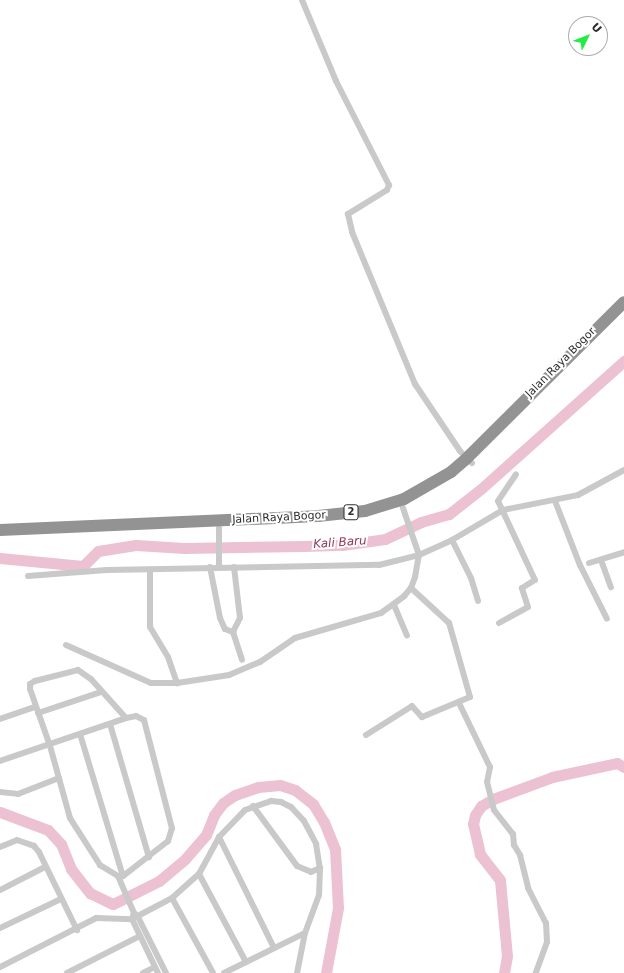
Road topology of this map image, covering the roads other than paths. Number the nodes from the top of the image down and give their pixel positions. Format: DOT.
graph roads {
  1 [pos="302,0"];
  2 [pos="624,302"];
  3 [pos="624,310"];
  4 [pos="470,461"];
  5 [pos="624,470"];
  6 [pos="516,474"];
  7 [pos="555,501"];
  8 [pos="403,508"];
  9 [pos="503,510"];
  10 [pos="0,530"];
  11 [pos="219,534"];
  12 [pos="0,538"];
  13 [pos="452,540"];
  14 [pos="624,552"];
  15 [pos="419,554"];
  16 [pos="600,560"];
  17 [pos="589,563"];
  18 [pos="210,567"];
  19 [pos="219,567"];
  20 [pos="234,567"];
  21 [pos="150,571"];
  22 [pos="28,576"];
  23 [pos="611,587"];
  24 [pos="411,588"];
  25 [pos="478,601"];
  26 [pos="394,605"];
  27 [pos="607,619"];
  28 [pos="499,623"];
  29 [pos="234,632"];
  30 [pos="407,635"];
  31 [pos="66,645"];
  32 [pos="242,660"];
  33 [pos="177,683"];
  34 [pos="101,692"];
  35 [pos="459,703"];
  36 [pos="37,710"];
  37 [pos="126,718"];
  38 [pos="0,719"];
  39 [pos="110,724"];
  40 [pos="80,734"];
  41 [pos="366,735"];
  42 [pos="50,746"];
  43 [pos="0,761"];
  44 [pos="59,778"];
  45 [pos="0,792"];
  46 [pos="253,806"];
  47 [pos="219,837"];
  48 [pos="0,847"];
  49 [pos="149,857"];
  50 [pos="45,867"];
  51 [pos="320,868"];
  52 [pos="199,874"];
  53 [pos="120,876"];
  54 [pos="0,890"];
  55 [pos="172,898"];
  56 [pos="61,899"];
  57 [pos="135,916"];
  58 [pos="0,928"];
  59 [pos="77,930"];
  60 [pos="305,933"];
  61 [pos="140,936"];
  62 [pos="274,948"];
  63 [pos="246,962"];
  64 [pos="0,967"];
  65 [pos="157,970"];
  66 [pos="67,973"];
  67 [pos="143,973"];
  68 [pos="166,973"];
  69 [pos="213,973"];
  70 [pos="224,973"];
  71 [pos="297,973"];
  72 [pos="536,973"];
  1 -- 4 [label="street"];
  2 -- 4 [label="highway, Jalan Raya Bogor / 2"];
  3 -- 4 [label="highway, Jalan Raya Bogor / 2"];
  4 -- 8 [label="highway, Jalan Raya Bogor / 2"];
  4 -- 10 [label="highway, Jalan Raya Bogor / 2"];
  5 -- 7 [label="street"];
  6 -- 9 [label="street"];
  7 -- 9 [label="street"];
  7 -- 27 [label="street"];
  8 -- 11 [label="highway, Jalan Raya Bogor / 2"];
  8 -- 15 [label="street"];
  9 -- 13 [label="street"];
  9 -- 28 [label="street"];
  11 -- 12 [label="highway, Jalan Raya Bogor / 2"];
  11 -- 19 [label="street"];
  13 -- 15 [label="street"];
  13 -- 25 [label="street"];
  14 -- 16 [label="street"];
  15 -- 20 [label="street"];
  15 -- 24 [label="street"];
  16 -- 17 [label="street"];
  16 -- 23 [label="street"];
  18 -- 19 [label="street"];
  18 -- 21 [label="street"];
  18 -- 29 [label="street"];
  19 -- 20 [label="street"];
  20 -- 29 [label="street"];
  21 -- 22 [label="street"];
  21 -- 33 [label="street"];
  24 -- 26 [label="street"];
  24 -- 35 [label="street"];
  26 -- 30 [label="street"];
  26 -- 33 [label="street"];
  29 -- 32 [label="street"];
  31 -- 33 [label="street"];
  34 -- 36 [label="street"];
  34 -- 36 [label="street"];
  34 -- 37 [label="street"];
  35 -- 41 [label="street"];
  35 -- 72 [label="street"];
  36 -- 38 [label="street"];
  36 -- 42 [label="street"];
  37 -- 39 [label="street"];
  37 -- 49 [label="street"];
  39 -- 40 [label="street"];
  39 -- 49 [label="street"];
  40 -- 42 [label="street"];
  40 -- 53 [label="street"];
  42 -- 43 [label="street"];
  42 -- 44 [label="street"];
  44 -- 45 [label="street"];
  44 -- 53 [label="street"];
  46 -- 47 [label="street"];
  46 -- 51 [label="street"];
  46 -- 51 [label="street"];
  47 -- 52 [label="street"];
  47 -- 62 [label="street"];
  48 -- 50 [label="street"];
  49 -- 53 [label="street"];
  50 -- 54 [label="street"];
  50 -- 56 [label="street"];
  51 -- 60 [label="street"];
  52 -- 55 [label="street"];
  52 -- 63 [label="street"];
  53 -- 57 [label="street"];
  55 -- 57 [label="street"];
  55 -- 69 [label="street"];
  56 -- 58 [label="street"];
  56 -- 59 [label="street"];
  57 -- 59 [label="street"];
  57 -- 61 [label="street"];
  57 -- 68 [label="street"];
  59 -- 64 [label="street"];
  60 -- 62 [label="street"];
  60 -- 71 [label="street"];
  61 -- 65 [label="street"];
  61 -- 66 [label="street"];
  62 -- 63 [label="street"];
  63 -- 70 [label="street"];
  65 -- 67 [label="street"];
}
